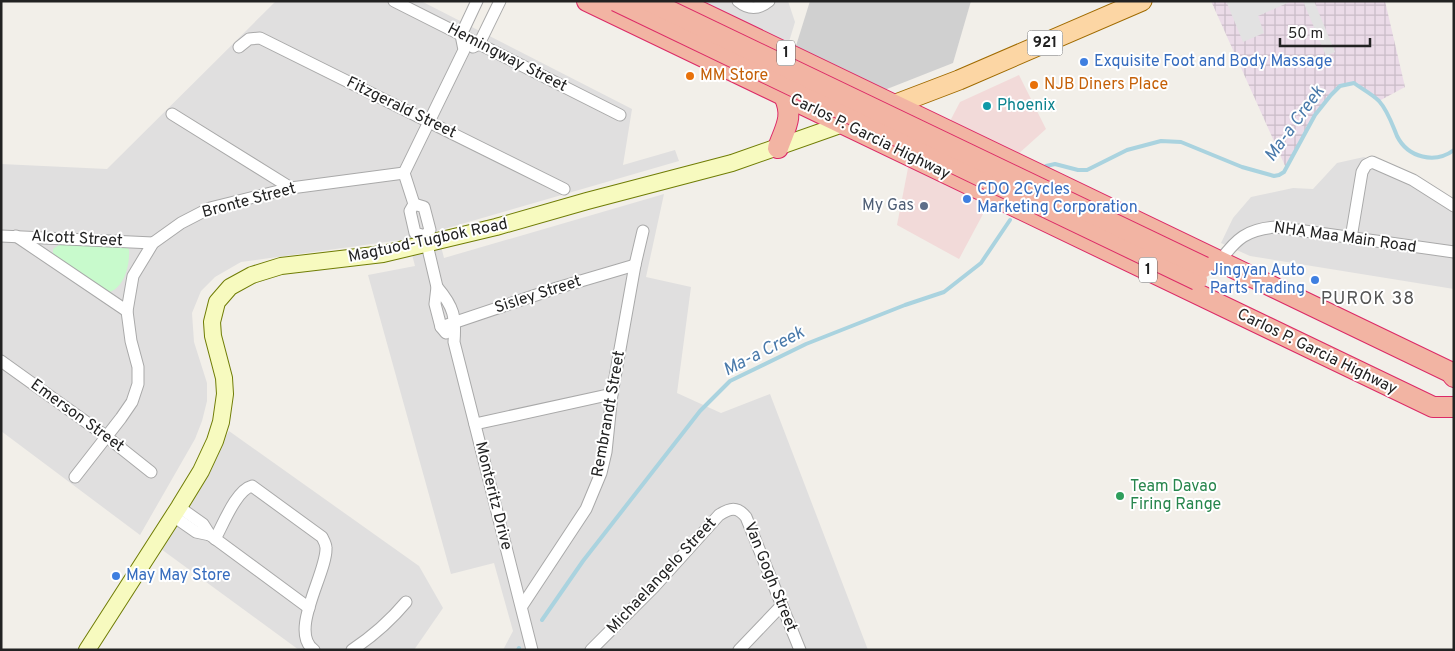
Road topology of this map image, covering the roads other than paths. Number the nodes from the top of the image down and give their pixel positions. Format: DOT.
graph roads {
  1 [pos="394,1"];
  2 [pos="477,1"];
  3 [pos="500,1"];
  4 [pos="587,1"];
  5 [pos="616,1"];
  6 [pos="649,1"];
  7 [pos="674,1"];
  8 [pos="678,1"];
  9 [pos="769,1"];
  10 [pos="1142,1"];
  11 [pos="738,14"];
  12 [pos="470,15"];
  13 [pos="489,25"];
  14 [pos="461,35"];
  15 [pos="658,35"];
  16 [pos="479,44"];
  17 [pos="239,48"];
  18 [pos="464,50"];
  19 [pos="781,50"];
  20 [pos="716,63"];
  21 [pos="820,69"];
  22 [pos="764,86"];
  23 [pos="784,96"];
  24 [pos="803,105"];
  25 [pos="894,105"];
  26 [pos="172,114"];
  27 [pos="620,115"];
  28 [pos="430,122"];
  29 [pos="843,124"];
  30 [pos="942,128"];
  31 [pos="778,148"];
  32 [pos="996,154"];
  33 [pos="925,164"];
  34 [pos="404,173"];
  35 [pos="1054,182"];
  36 [pos="291,188"];
  37 [pos="564,189"];
  38 [pos="980,190"];
  39 [pos="1454,206"];
  40 [pos="1117,212"];
  41 [pos="1037,217"];
  42 [pos="643,231"];
  43 [pos="16,235"];
  44 [pos="1,236"];
  45 [pos="1350,238"];
  46 [pos="426,240"];
  47 [pos="153,243"];
  48 [pos="1184,244"];
  49 [pos="1100,248"];
  50 [pos="1454,252"];
  51 [pos="635,265"];
  52 [pos="1207,270"];
  53 [pos="1167,280"];
  54 [pos="437,287"];
  55 [pos="127,311"];
  56 [pos="455,323"];
  57 [pos="442,327"];
  58 [pos="454,342"];
  59 [pos="1,361"];
  60 [pos="1454,377"];
  61 [pos="1454,392"];
  62 [pos="612,394"];
  63 [pos="1454,398"];
  64 [pos="1454,407"];
  65 [pos="475,424"];
  66 [pos="107,437"];
  67 [pos="152,472"];
  68 [pos="75,478"];
  69 [pos="736,509"];
  70 [pos="176,512"];
  71 [pos="213,537"];
  72 [pos="406,602"];
  73 [pos="782,605"];
  74 [pos="522,606"];
  75 [pos="309,608"];
  76 [pos="87,650"];
  77 [pos="314,650"];
  78 [pos="352,650"];
  79 [pos="532,650"];
  80 [pos="591,650"];
  81 [pos="739,650"];
  82 [pos="800,650"];
  1 -- 14 [label="street, Hemingway Street"];
  2 -- 12 [label="street"];
  3 -- 13 [label="street"];
  4 -- 15 [label="highway, Carlos P. Garcia Highway / 1"];
  5 -- 52 [label="highway, Carlos P. Garcia Highway / 1, bridge"];
  6 -- 52 [label="highway, Carlos P. Garcia Highway / 1, bridge"];
  7 -- 15 [label="highway"];
  8 -- 11 [label="highway, Carlos P. Garcia Highway / 1"];
  9 -- 11 [label="street"];
  10 -- 25 [label="main road, 921"];
  11 -- 19 [label="highway, Carlos P. Garcia Highway / 1"];
  11 -- 20 [label="highway"];
  12 -- 13 [label="street"];
  12 -- 14 [label="street"];
  13 -- 16 [label="street"];
  14 -- 16 [label="street, Hemingway Street"];
  14 -- 18 [label="street"];
  15 -- 20 [label="highway, Carlos P. Garcia Highway / 1"];
  16 -- 18 [label="street"];
  16 -- 27 [label="street, Hemingway Street"];
  17 -- 28 [label="street, Fitzgerald Street"];
  18 -- 28 [label="street"];
  19 -- 21 [label="highway, Carlos P. Garcia Highway / 1"];
  19 -- 22 [label="highway"];
  20 -- 22 [label="highway, Carlos P. Garcia Highway / 1"];
  21 -- 24 [label="highway"];
  21 -- 25 [label="highway, Carlos P. Garcia Highway / 1"];
  22 -- 23 [label="highway, Carlos P. Garcia Highway / 1"];
  23 -- 24 [label="highway, Carlos P. Garcia Highway / 1"];
  23 -- 31 [label="highway"];
  24 -- 29 [label="highway, Carlos P. Garcia Highway / 1"];
  25 -- 29 [label="main road"];
  25 -- 30 [label="highway, Carlos P. Garcia Highway / 1"];
  26 -- 36 [label="street"];
  28 -- 34 [label="street"];
  28 -- 37 [label="street, Fitzgerald Street"];
  29 -- 31 [label="main road, Magtuod-Tugbok Road"];
  29 -- 33 [label="highway, Carlos P. Garcia Highway / 1"];
  30 -- 32 [label="highway, Carlos P. Garcia Highway / 1"];
  30 -- 33 [label="highway"];
  31 -- 46 [label="main road, Magtuod-Tugbok Road"];
  32 -- 35 [label="highway, Carlos P. Garcia Highway / 1"];
  32 -- 38 [label="highway"];
  33 -- 38 [label="highway, Carlos P. Garcia Highway / 1"];
  34 -- 36 [label="street, Bronte Street"];
  34 -- 46 [label="street, Monteritz Drive"];
  35 -- 40 [label="highway, Carlos P. Garcia Highway / 1"];
  35 -- 41 [label="highway"];
  36 -- 47 [label="street, Bronte Street"];
  38 -- 41 [label="highway, Carlos P. Garcia Highway / 1"];
  39 -- 45 [label="street"];
  40 -- 48 [label="highway, Carlos P. Garcia Highway / 1"];
  40 -- 49 [label="highway"];
  41 -- 49 [label="highway, Carlos P. Garcia Highway / 1"];
  42 -- 51 [label="street, Rembrandt Street"];
  43 -- 44 [label="street, Alcott Street"];
  43 -- 47 [label="street, Alcott Street"];
  43 -- 55 [label="street"];
  45 -- 50 [label="street, NHA Maa Main Road"];
  45 -- 52 [label="street, NHA Maa Main Road"];
  46 -- 54 [label="street, Monteritz Drive"];
  46 -- 70 [label="main road, Magtuod-Tugbok Road"];
  47 -- 55 [label="street, Bronte Street"];
  48 -- 52 [label="highway, Carlos P. Garcia Highway / 1"];
  48 -- 53 [label="highway"];
  49 -- 53 [label="highway, Carlos P. Garcia Highway / 1"];
  51 -- 56 [label="street, Sisley Street"];
  51 -- 62 [label="street, Rembrandt Street"];
  52 -- 60 [label="highway, Carlos P. Garcia Highway / 1"];
  52 -- 61 [label="highway, Carlos P. Garcia Highway / 1"];
  52 -- 63 [label="highway, Carlos P. Garcia Highway / 1"];
  53 -- 64 [label="highway, Carlos P. Garcia Highway / 1"];
  54 -- 56 [label="street, Monteritz Drive"];
  54 -- 57 [label="street, Monteritz Drive"];
  55 -- 66 [label="street, Bronte Street"];
  56 -- 57 [label="street, Sisley Street"];
  56 -- 58 [label="street, Monteritz Drive"];
  57 -- 58 [label="street, Monteritz Drive"];
  58 -- 65 [label="street, Monteritz Drive"];
  59 -- 66 [label="street, Emerson Street"];
  62 -- 65 [label="street"];
  62 -- 74 [label="street, Rembrandt Street"];
  65 -- 74 [label="street, Monteritz Drive"];
  66 -- 67 [label="street, Emerson Street"];
  66 -- 68 [label="street, Bronte Street"];
  69 -- 73 [label="street, Van Gogh Street"];
  69 -- 80 [label="street, Michaelangelo Street"];
  70 -- 71 [label="street"];
  70 -- 76 [label="main road, Magtuod-Tugbok Road"];
  71 -- 75 [label="street"];
  71 -- 75 [label="street"];
  72 -- 78 [label="street"];
  73 -- 81 [label="street"];
  73 -- 82 [label="street, Van Gogh Street"];
  74 -- 79 [label="street, Monteritz Drive"];
  75 -- 77 [label="street"];
}
